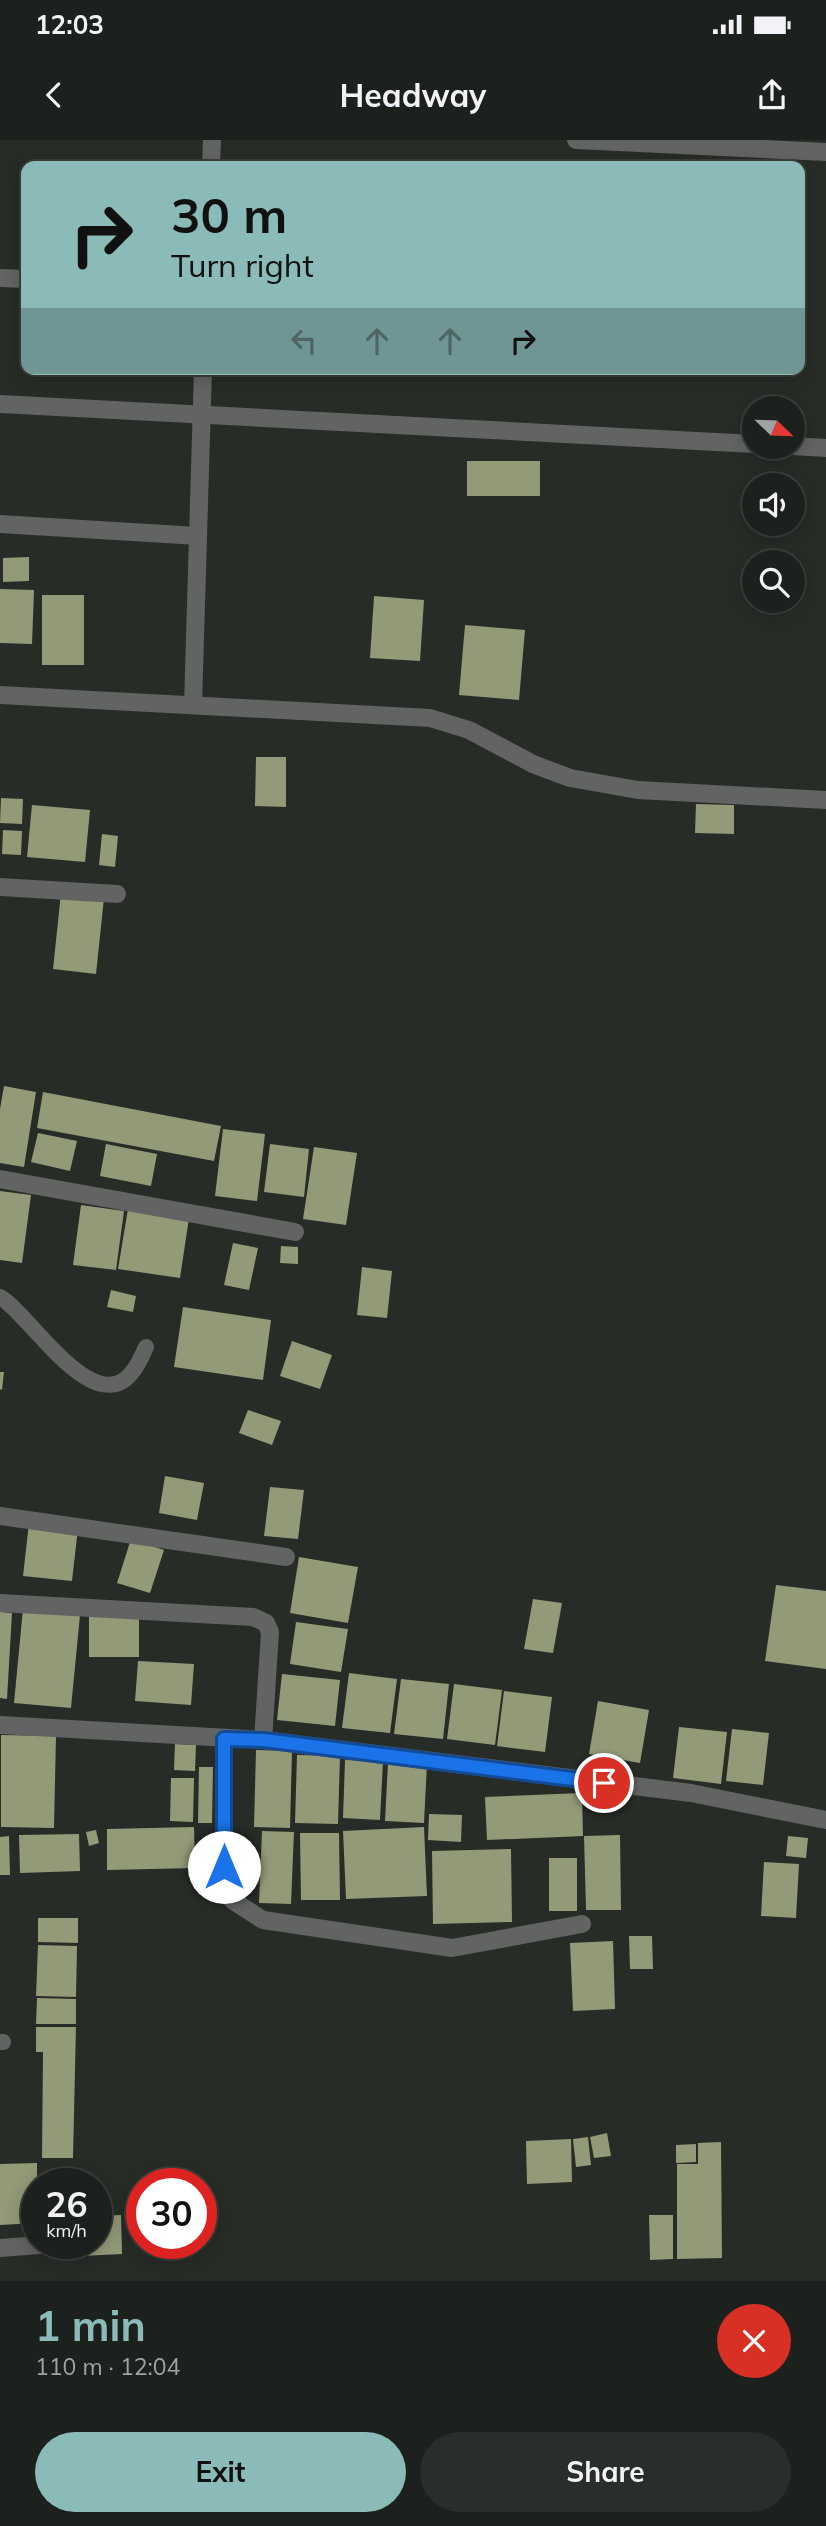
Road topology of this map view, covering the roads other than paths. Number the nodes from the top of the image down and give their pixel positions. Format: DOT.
graph roads {
  1 [pos="212,140"];
  2 [pos="576,140"];
  3 [pos="826,152"];
  4 [pos="211,161"];
  5 [pos="0,278"];
  6 [pos="21,279"];
  7 [pos="203,375"];
  8 [pos="0,404"];
  9 [pos="202,413"];
  10 [pos="742,443"];
  11 [pos="805,447"];
  12 [pos="826,448"];
  13 [pos="0,524"];
  14 [pos="198,536"];
  15 [pos="0,695"];
  16 [pos="192,705"];
  17 [pos="826,800"];
  18 [pos="0,887"];
  19 [pos="117,894"];
  20 [pos="0,1178"];
  21 [pos="295,1232"];
  22 [pos="0,1297"];
  23 [pos="146,1347"];
  24 [pos="0,1516"];
  25 [pos="286,1557"];
  26 [pos="0,1603"];
  27 [pos="0,1725"];
  28 [pos="224,1739"];
  29 [pos="264,1740"];
  30 [pos="826,1820"];
  31 [pos="582,1924"];
  32 [pos="21,2246"];
  33 [pos="0,2248"];
  1 -- 4 [label="street"];
  2 -- 3 [label="street"];
  5 -- 6 [label="street"];
  7 -- 9 [label="street"];
  8 -- 9 [label="street"];
  9 -- 10 [label="street"];
  9 -- 14 [label="street"];
  11 -- 12 [label="street"];
  13 -- 14 [label="street"];
  14 -- 16 [label="street"];
  15 -- 16 [label="street"];
  16 -- 17 [label="street"];
  18 -- 19 [label="street"];
  20 -- 21 [label="street"];
  22 -- 23 [label="lane"];
  24 -- 25 [label="street"];
  26 -- 29 [label="street"];
  27 -- 28 [label="street"];
  28 -- 29 [label="street"];
  28 -- 31 [label="street"];
  29 -- 30 [label="street"];
  32 -- 33 [label="street"];
}
